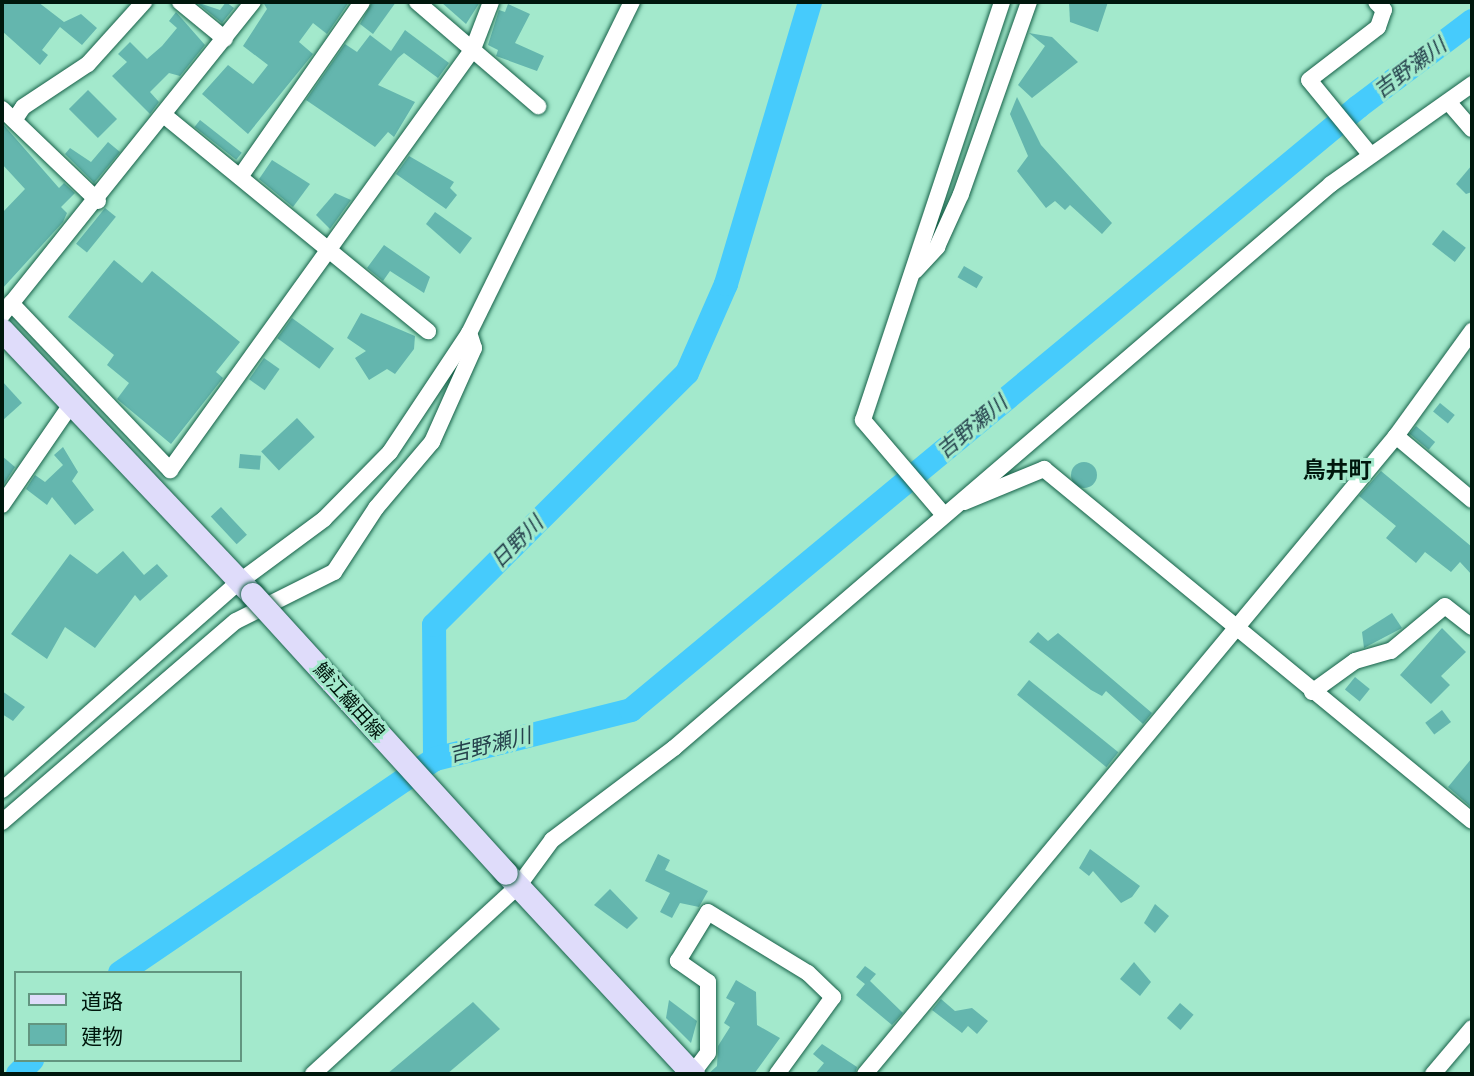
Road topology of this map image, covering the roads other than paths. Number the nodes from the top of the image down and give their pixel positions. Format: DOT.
graph roads {
  1 [pos="144,2"];
  2 [pos="180,2"];
  3 [pos="253,2"];
  4 [pos="362,2"];
  5 [pos="417,2"];
  6 [pos="491,2"];
  7 [pos="632,2"];
  8 [pos="1002,2"];
  9 [pos="1029,2"];
  10 [pos="1376,2"];
  11 [pos="225,39"];
  12 [pos="473,50"];
  13 [pos="1472,84"];
  14 [pos="1450,104"];
  15 [pos="538,106"];
  16 [pos="2,108"];
  17 [pos="165,116"];
  18 [pos="15,119"];
  19 [pos="1472,129"];
  20 [pos="1369,153"];
  21 [pos="240,177"];
  22 [pos="98,201"];
  23 [pos="329,251"];
  24 [pos="910,277"];
  25 [pos="6,309"];
  26 [pos="2,330"];
  27 [pos="428,331"];
  28 [pos="1472,331"];
  29 [pos="469,332"];
  30 [pos="72,403"];
  31 [pos="1396,436"];
  32 [pos="1472,500"];
  33 [pos="959,503"];
  34 [pos="2,505"];
  35 [pos="944,515"];
  36 [pos="245,588"];
  37 [pos="1472,627"];
  38 [pos="1239,628"];
  39 [pos="1312,692"];
  40 [pos="2,790"];
  41 [pos="1472,821"];
  42 [pos="2,822"];
  43 [pos="512,879"];
  44 [pos="1472,1028"];
  45 [pos="313,1074"];
  46 [pos="692,1074"];
  47 [pos="777,1074"];
  48 [pos="866,1074"];
  49 [pos="1433,1074"];
  1 -- 18 [label="street"];
  2 -- 11 [label="street"];
  3 -- 11 [label="street"];
  4 -- 21 [label="street"];
  5 -- 12 [label="street"];
  6 -- 12 [label="street"];
  7 -- 29 [label="street"];
  8 -- 24 [label="street"];
  9 -- 24 [label="street"];
  10 -- 20 [label="street"];
  11 -- 17 [label="street"];
  12 -- 15 [label="street"];
  12 -- 23 [label="street"];
  13 -- 14 [label="street"];
  14 -- 19 [label="street"];
  14 -- 20 [label="street"];
  16 -- 18 [label="street"];
  17 -- 21 [label="street"];
  17 -- 22 [label="street"];
  18 -- 22 [label="street"];
  20 -- 33 [label="street"];
  21 -- 23 [label="street"];
  22 -- 25 [label="street"];
  23 -- 25 [label="street"];
  23 -- 27 [label="street"];
  24 -- 35 [label="street"];
  26 -- 30 [label="main road, 鯖江織田線"];
  28 -- 31 [label="street"];
  29 -- 36 [label="street"];
  29 -- 42 [label="street"];
  30 -- 34 [label="street"];
  30 -- 36 [label="main road, 鯖江織田線"];
  31 -- 32 [label="street"];
  31 -- 38 [label="street"];
  33 -- 35 [label="street"];
  33 -- 38 [label="street"];
  35 -- 43 [label="street"];
  36 -- 40 [label="street"];
  36 -- 43 [label="main road, 鯖江織田線, bridge"];
  37 -- 39 [label="street"];
  38 -- 39 [label="street"];
  38 -- 48 [label="street"];
  39 -- 41 [label="street"];
  43 -- 45 [label="street"];
  43 -- 46 [label="main road, 鯖江織田線"];
  44 -- 49 [label="street"];
  46 -- 47 [label="street"];
}
